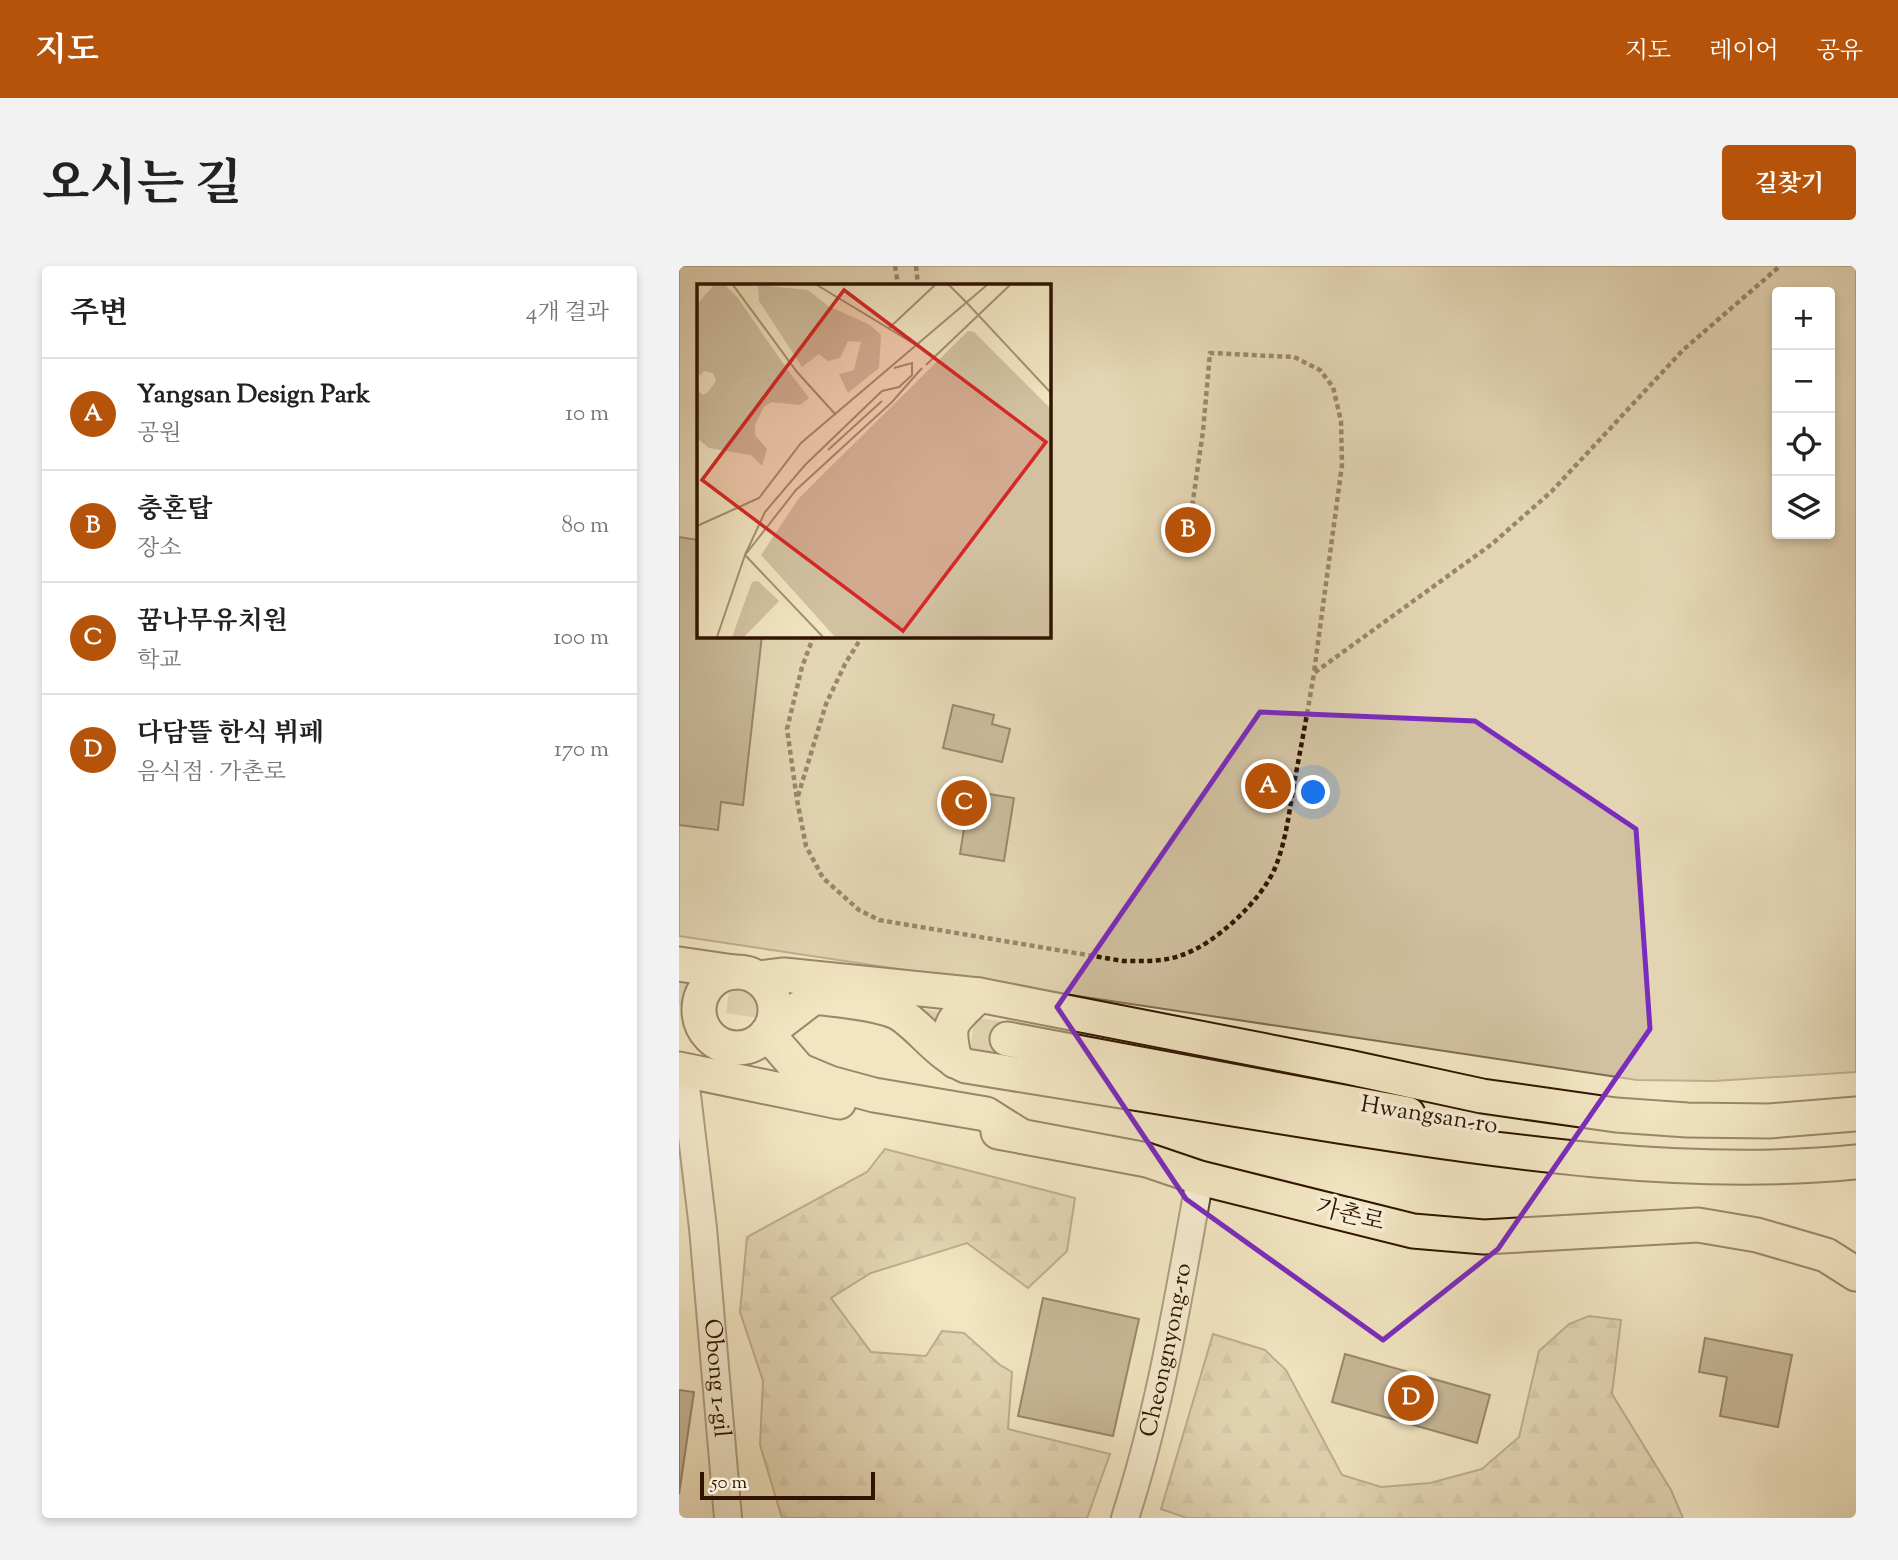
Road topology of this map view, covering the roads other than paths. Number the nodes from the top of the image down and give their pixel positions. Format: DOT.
graph roads {
  1 [pos="679,964"];
  2 [pos="746,975"];
  3 [pos="979,995"];
  4 [pos="767,1033"];
  5 [pos="712,1037"];
  6 [pos="1007,1039"];
  7 [pos="681,1059"];
  8 [pos="955,1061"];
  9 [pos="1856,1114"];
  10 [pos="1021,1136"];
  11 [pos="1856,1142"];
  12 [pos="1856,1162"];
  13 [pos="1200,1178"];
  14 [pos="691,1226"];
  15 [pos="1856,1274"];
  16 [pos="728,1518"];
  17 [pos="1125,1518"];
  1 -- 2 [label="main road"];
  2 -- 3 [label="main road"];
  2 -- 4 [label="main road"];
  2 -- 5 [label="main road"];
  3 -- 8 [label="main road"];
  3 -- 9 [label="main road"];
  4 -- 5 [label="main road"];
  4 -- 8 [label="main road"];
  4 -- 10 [label="main road"];
  5 -- 7 [label="main road"];
  6 -- 11 [label="main road, Hwangsan-ro"];
  7 -- 10 [label="main road, 가촌로"];
  7 -- 14 [label="street, Obong 1-gil"];
  8 -- 12 [label="main road"];
  10 -- 13 [label="main road, 가촌로"];
  13 -- 15 [label="main road, 가촌로"];
  13 -- 17 [label="street, Cheongnyong-ro"];
  14 -- 16 [label="street, Obong 1-gil"];
}
